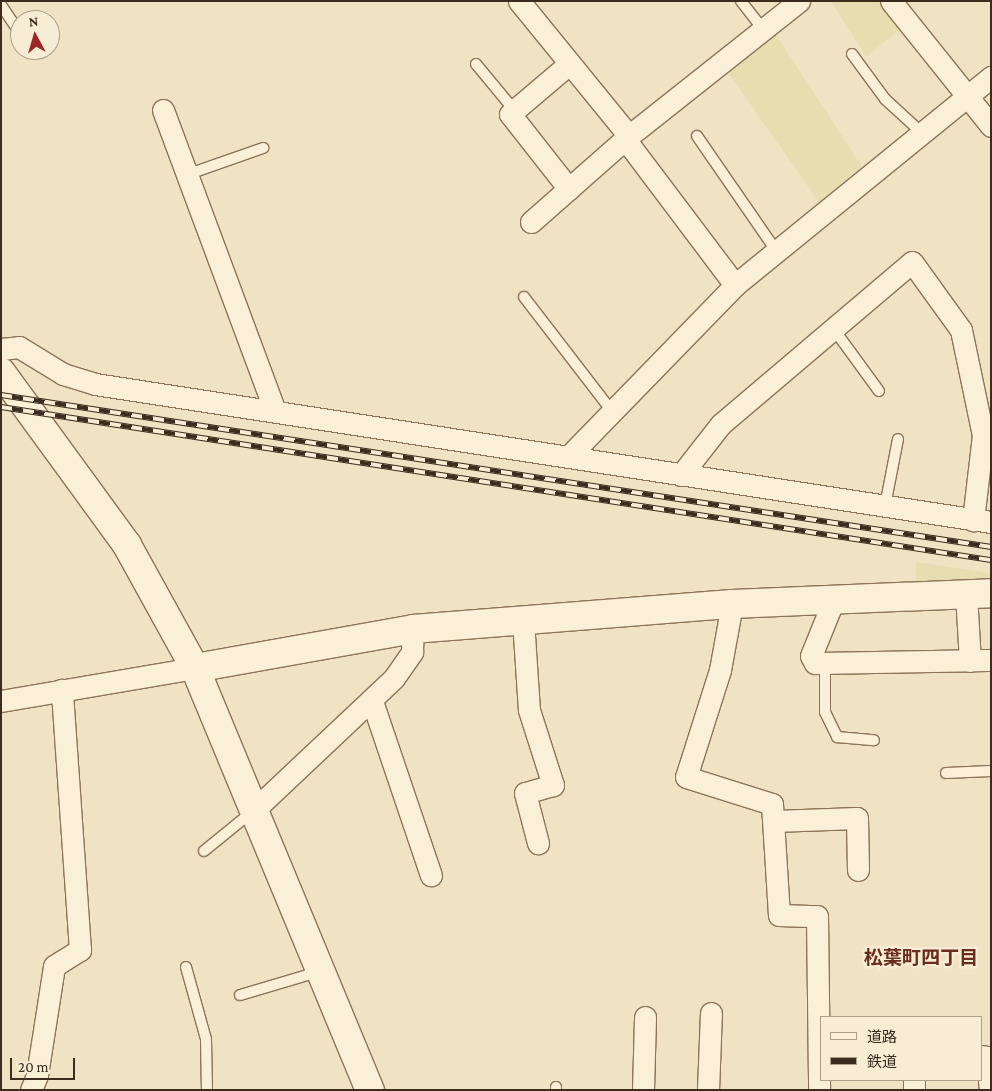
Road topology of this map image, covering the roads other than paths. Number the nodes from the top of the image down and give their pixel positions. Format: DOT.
graph roads {
  1 [pos="520,1"];
  2 [pos="741,1"];
  3 [pos="799,1"];
  4 [pos="891,1"];
  5 [pos="1,5"];
  6 [pos="10,18"];
  7 [pos="764,29"];
  8 [pos="852,54"];
  9 [pos="476,64"];
  10 [pos="569,64"];
  11 [pos="991,76"];
  12 [pos="967,96"];
  13 [pos="163,110"];
  14 [pos="514,110"];
  15 [pos="991,126"];
  16 [pos="922,132"];
  17 [pos="697,136"];
  18 [pos="627,138"];
  19 [pos="263,148"];
  20 [pos="185,176"];
  21 [pos="569,189"];
  22 [pos="531,222"];
  23 [pos="775,249"];
  24 [pos="735,284"];
  25 [pos="524,297"];
  26 [pos="834,328"];
  27 [pos="1,349"];
  28 [pos="1,372"];
  29 [pos="879,391"];
  30 [pos="610,410"];
  31 [pos="275,411"];
  32 [pos="898,439"];
  33 [pos="568,457"];
  34 [pos="681,475"];
  35 [pos="885,506"];
  36 [pos="982,521"];
  37 [pos="978,593"];
  38 [pos="834,599"];
  39 [pos="732,604"];
  40 [pos="523,620"];
  41 [pos="413,629"];
  42 [pos="991,660"];
  43 [pos="970,661"];
  44 [pos="826,664"];
  45 [pos="195,668"];
  46 [pos="62,690"];
  47 [pos="1,701"];
  48 [pos="372,701"];
  49 [pos="874,740"];
  50 [pos="991,771"];
  51 [pos="946,773"];
  52 [pos="254,810"];
  53 [pos="774,821"];
  54 [pos="538,843"];
  55 [pos="204,851"];
  56 [pos="858,870"];
  57 [pos="431,875"];
  58 [pos="186,967"];
  59 [pos="321,971"];
  60 [pos="240,995"];
  61 [pos="710,1013"];
  62 [pos="645,1017"];
  63 [pos="986,1056"];
  64 [pos="31,1090"];
  65 [pos="207,1090"];
  66 [pos="370,1090"];
  67 [pos="642,1090"];
  68 [pos="708,1090"];
  69 [pos="820,1090"];
  70 [pos="990,1090"];
  1 -- 10 [label="street"];
  2 -- 7 [label="lane"];
  3 -- 7 [label="street"];
  4 -- 12 [label="street"];
  5 -- 6 [label="lane"];
  7 -- 18 [label="street"];
  8 -- 16 [label="lane"];
  9 -- 14 [label="lane"];
  10 -- 14 [label="street"];
  10 -- 18 [label="street"];
  11 -- 12 [label="street"];
  12 -- 15 [label="street"];
  12 -- 16 [label="street"];
  13 -- 20 [label="street"];
  14 -- 21 [label="street"];
  16 -- 23 [label="street"];
  17 -- 23 [label="lane"];
  18 -- 21 [label="street"];
  18 -- 24 [label="street"];
  19 -- 20 [label="lane"];
  20 -- 31 [label="street"];
  21 -- 22 [label="street"];
  23 -- 24 [label="street"];
  24 -- 30 [label="street"];
  25 -- 30 [label="lane"];
  26 -- 29 [label="lane"];
  26 -- 34 [label="street"];
  26 -- 36 [label="street"];
  27 -- 31 [label="street"];
  28 -- 45 [label="street"];
  30 -- 33 [label="street"];
  31 -- 33 [label="street"];
  32 -- 35 [label="lane"];
  33 -- 34 [label="street"];
  34 -- 35 [label="street"];
  35 -- 36 [label="street"];
  37 -- 38 [label="street"];
  37 -- 43 [label="street"];
  38 -- 39 [label="street"];
  38 -- 44 [label="street"];
  39 -- 40 [label="street"];
  39 -- 53 [label="street"];
  40 -- 41 [label="street"];
  40 -- 54 [label="street"];
  41 -- 45 [label="street"];
  41 -- 48 [label="street"];
  42 -- 43 [label="street"];
  43 -- 44 [label="street"];
  44 -- 49 [label="lane"];
  45 -- 46 [label="street"];
  45 -- 52 [label="street"];
  46 -- 47 [label="street"];
  46 -- 64 [label="street"];
  48 -- 52 [label="street"];
  48 -- 57 [label="street"];
  50 -- 51 [label="lane"];
  52 -- 55 [label="lane"];
  52 -- 59 [label="street"];
  53 -- 56 [label="street"];
  53 -- 69 [label="street"];
  58 -- 65 [label="lane"];
  59 -- 60 [label="lane"];
  59 -- 66 [label="street"];
  61 -- 68 [label="street"];
  62 -- 67 [label="street"];
  63 -- 70 [label="street"];
}
